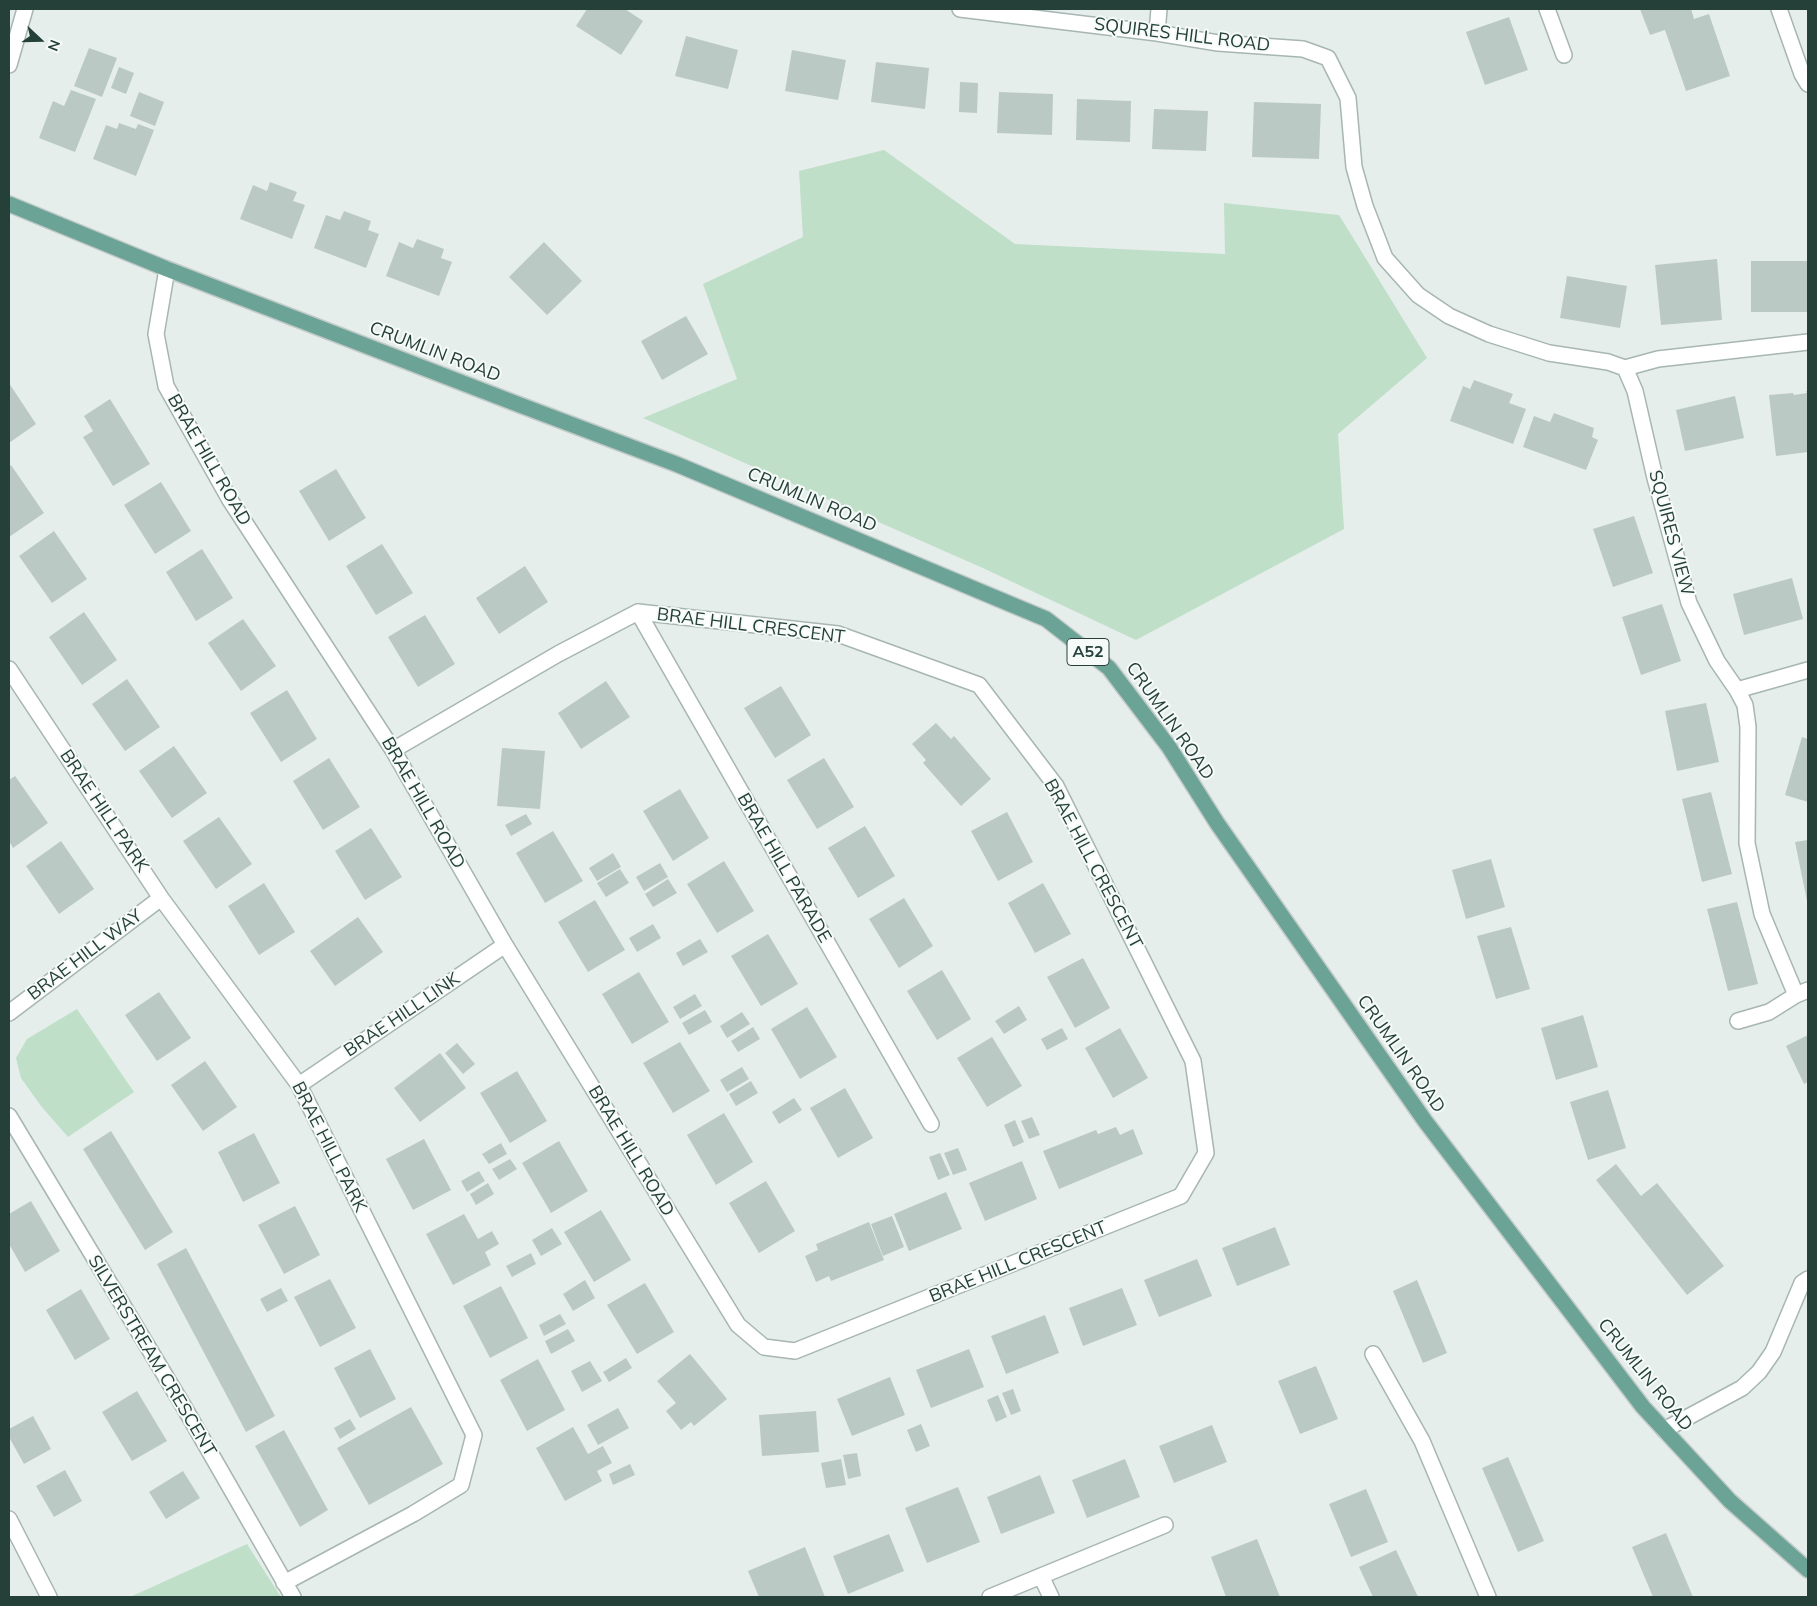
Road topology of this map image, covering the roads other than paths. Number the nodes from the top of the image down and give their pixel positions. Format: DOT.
graph roads {
  1 [pos="25,9"];
  2 [pos="960,9"];
  3 [pos="1159,9"];
  4 [pos="1547,9"];
  5 [pos="1779,9"];
  6 [pos="1157,33"];
  7 [pos="1564,54"];
  8 [pos="9,65"];
  9 [pos="1808,84"];
  10 [pos="9,204"];
  11 [pos="167,269"];
  12 [pos="1808,342"];
  13 [pos="1625,368"];
  14 [pos="638,612"];
  15 [pos="9,669"];
  16 [pos="1808,670"];
  17 [pos="1737,690"];
  18 [pos="393,750"];
  19 [pos="162,898"];
  20 [pos="506,946"];
  21 [pos="1802,992"];
  22 [pos="9,1013"];
  23 [pos="1738,1021"];
  24 [pos="299,1085"];
  25 [pos="9,1116"];
  26 [pos="931,1124"];
  27 [pos="1808,1279"];
  28 [pos="738,1325"];
  29 [pos="1373,1354"];
  30 [pos="1664,1430"];
  31 [pos="9,1519"];
  32 [pos="1165,1524"];
  33 [pos="1808,1570"];
  34 [pos="1040,1576"];
  35 [pos="284,1583"];
  36 [pos="49,1597"];
  37 [pos="293,1597"];
  38 [pos="990,1597"];
  39 [pos="1050,1597"];
  40 [pos="1488,1597"];
  1 -- 8 [label="street"];
  2 -- 6 [label="street, SQUIRES HILL ROAD"];
  3 -- 6 [label="street"];
  4 -- 7 [label="street"];
  5 -- 9 [label="street"];
  6 -- 13 [label="street, SQUIRES HILL ROAD"];
  10 -- 11 [label="main road, CRUMLIN ROAD / A52"];
  11 -- 18 [label="street, BRAE HILL ROAD"];
  11 -- 30 [label="main road, CRUMLIN ROAD / A52"];
  12 -- 13 [label="street"];
  13 -- 17 [label="street, SQUIRES VIEW"];
  14 -- 18 [label="street, BRAE HILL CRESCENT"];
  14 -- 26 [label="street, BRAE HILL PARADE"];
  14 -- 28 [label="street, BRAE HILL CRESCENT"];
  15 -- 19 [label="street, BRAE HILL PARK"];
  16 -- 17 [label="street"];
  17 -- 21 [label="street, SQUIRES VIEW"];
  18 -- 20 [label="street, BRAE HILL ROAD"];
  19 -- 22 [label="street, BRAE HILL WAY"];
  19 -- 24 [label="street, BRAE HILL PARK"];
  20 -- 24 [label="street, BRAE HILL LINK"];
  20 -- 28 [label="street, BRAE HILL ROAD"];
  21 -- 23 [label="street, SQUIRES VIEW"];
  24 -- 35 [label="street, BRAE HILL PARK"];
  25 -- 35 [label="street, SILVERSTREAM CRESCENT"];
  27 -- 30 [label="street"];
  29 -- 40 [label="street"];
  30 -- 33 [label="main road, CRUMLIN ROAD / A52"];
  31 -- 36 [label="street"];
  32 -- 34 [label="street"];
  34 -- 38 [label="street"];
  34 -- 39 [label="street"];
  35 -- 37 [label="street, SILVERSTREAM CRESCENT"];
}
